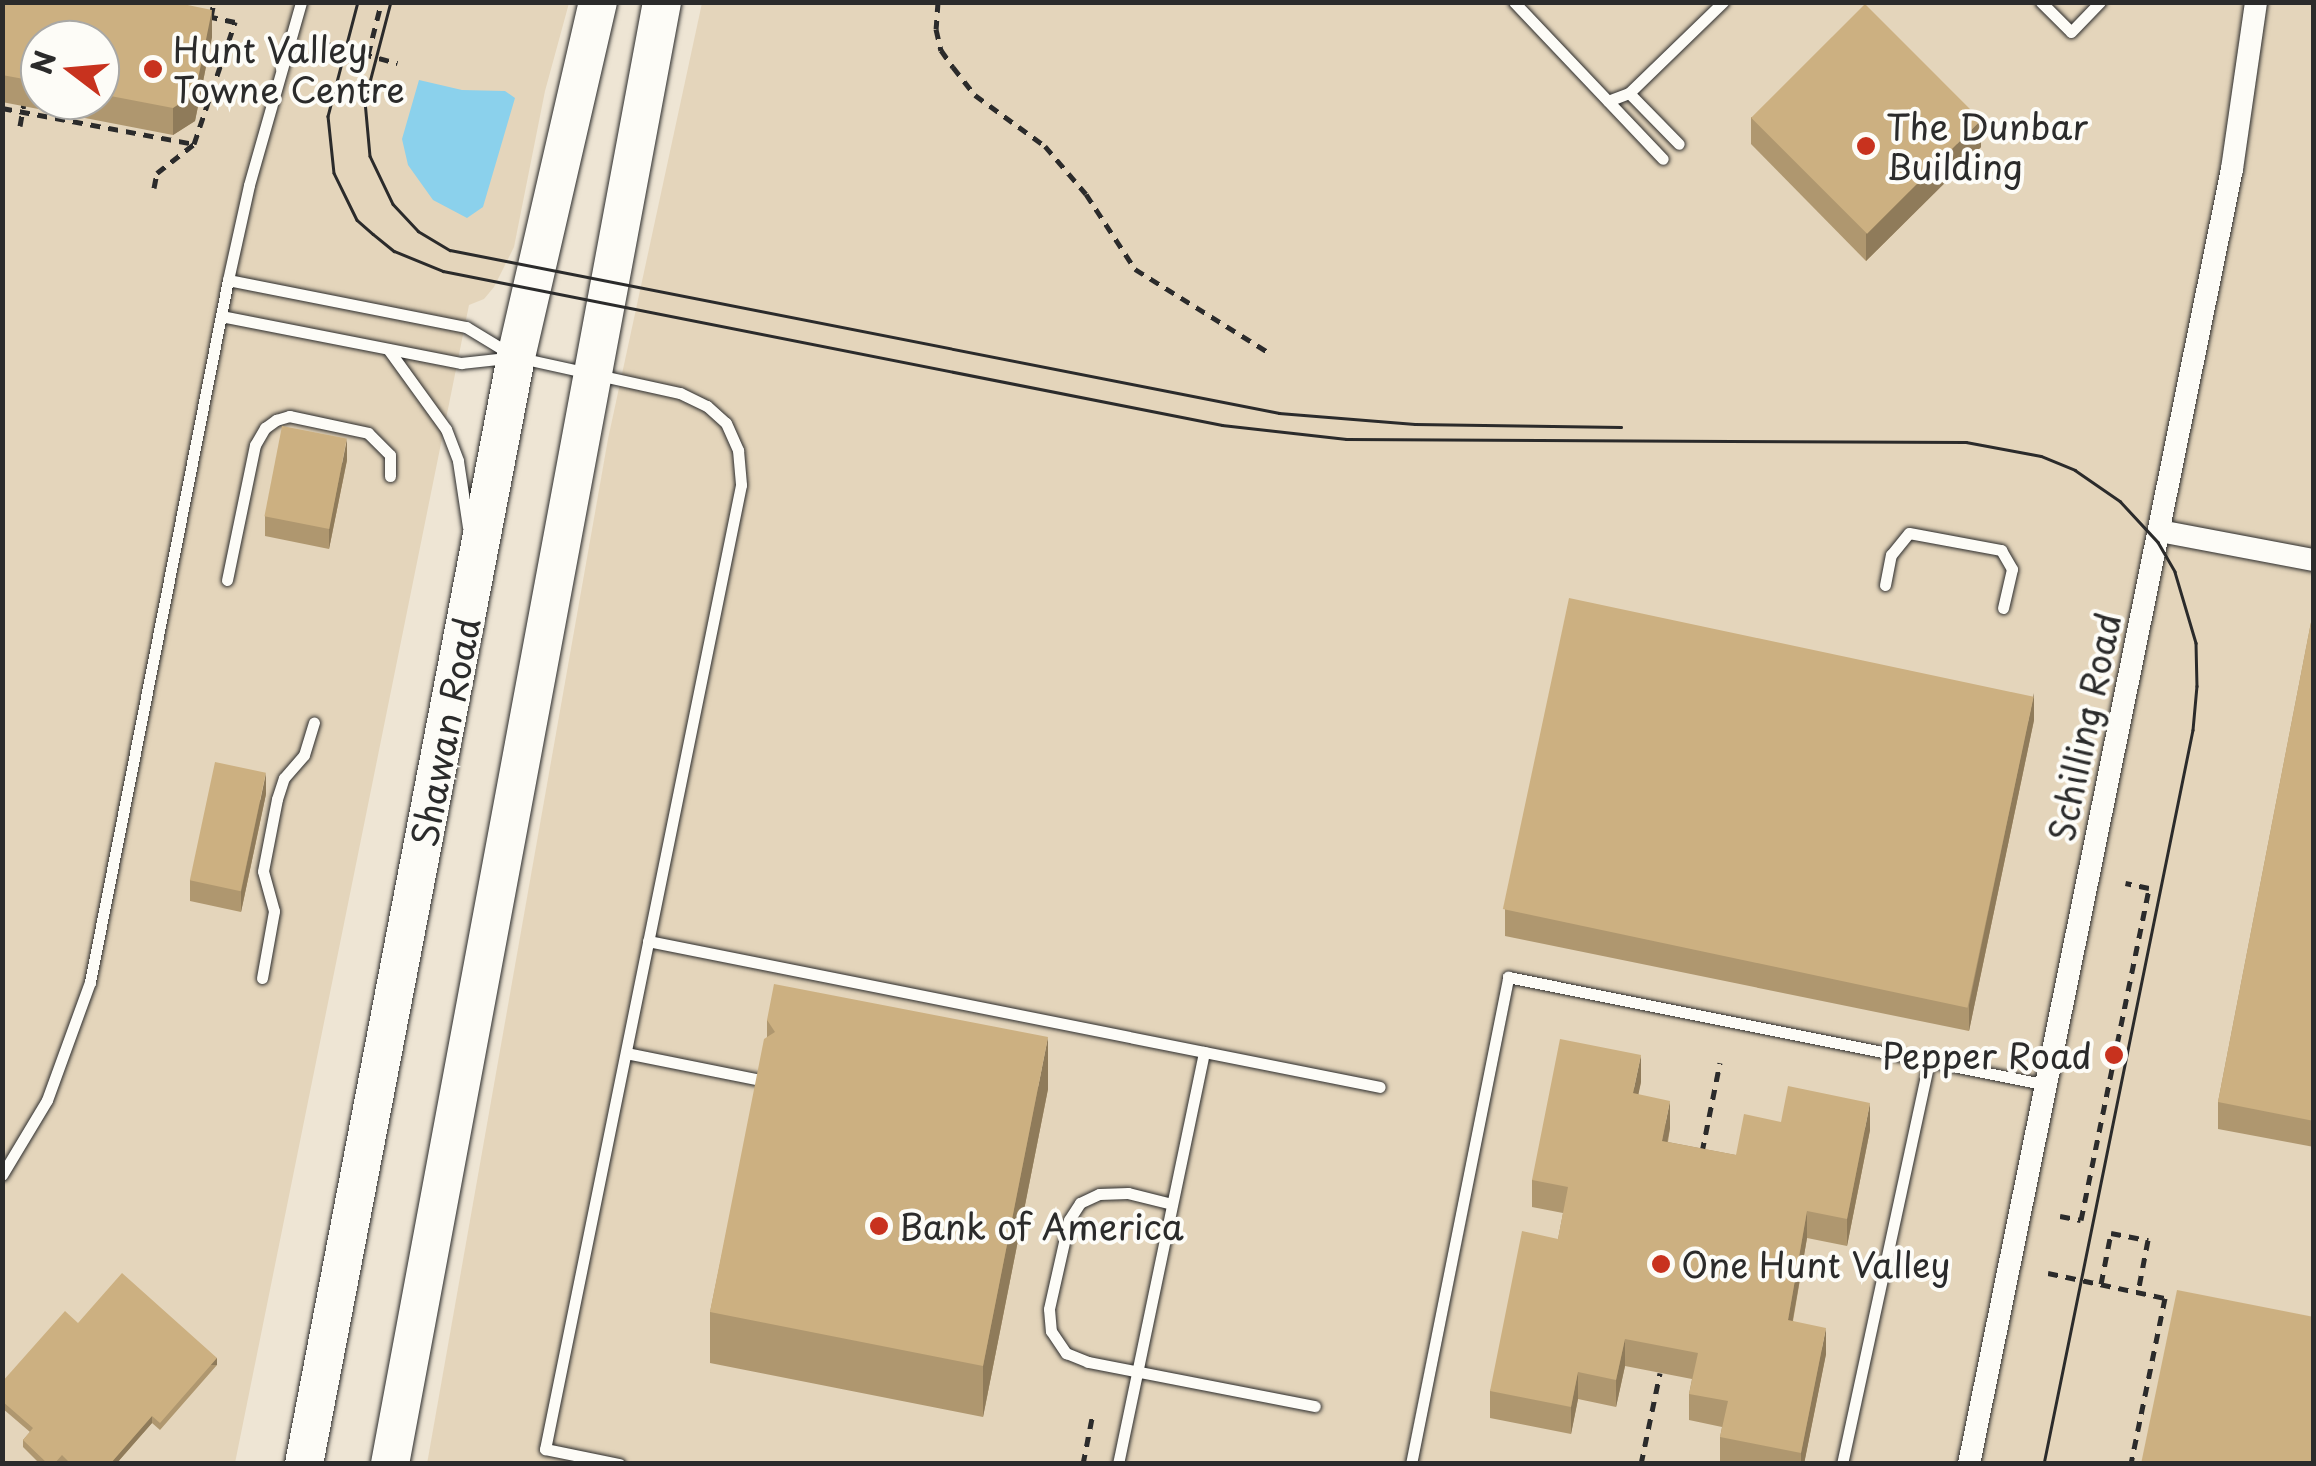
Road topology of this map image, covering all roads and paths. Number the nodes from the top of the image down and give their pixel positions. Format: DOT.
graph roads {
  1 [pos="214,2"];
  2 [pos="301,2"];
  3 [pos="598,2"];
  4 [pos="662,2"];
  5 [pos="938,2"];
  6 [pos="1514,2"];
  7 [pos="1723,2"];
  8 [pos="2042,2"];
  9 [pos="2100,2"];
  10 [pos="2256,2"];
  11 [pos="380,8"];
  12 [pos="211,16"];
  13 [pos="198,22"];
  14 [pos="327,44"];
  15 [pos="368,55"];
  16 [pos="397,63"];
  17 [pos="1629,92"];
  18 [pos="1608,101"];
  19 [pos="21,120"];
  20 [pos="66,120"];
  21 [pos="20,126"];
  22 [pos="194,144"];
  23 [pos="1678,144"];
  24 [pos="1663,159"];
  25 [pos="154,188"];
  26 [pos="228,280"];
  27 [pos="221,316"];
  28 [pos="388,349"];
  29 [pos="1266,350"];
  30 [pos="516,358"];
  31 [pos="592,373"];
  32 [pos="390,476"];
  33 [pos="2160,531"];
  34 [pos="2314,560"];
  35 [pos="228,580"];
  36 [pos="473,584"];
  37 [pos="1884,585"];
  38 [pos="2003,608"];
  39 [pos="314,723"];
  40 [pos="2126,883"];
  41 [pos="648,941"];
  42 [pos="262,978"];
  43 [pos="1204,1052"];
  44 [pos="626,1053"];
  45 [pos="1929,1062"];
  46 [pos="1720,1063"];
  47 [pos="766,1081"];
  48 [pos="2047,1085"];
  49 [pos="1380,1087"];
  50 [pos="1702,1156"];
  51 [pos="2,1175"];
  52 [pos="1172,1204"];
  53 [pos="2060,1216"];
  54 [pos="2048,1273"];
  55 [pos="2101,1284"];
  56 [pos="2138,1292"];
  57 [pos="1137,1372"];
  58 [pos="1660,1373"];
  59 [pos="1315,1406"];
  60 [pos="400,1411"];
  61 [pos="1094,1414"];
  62 [pos="304,1464"];
  63 [pos="390,1464"];
  64 [pos="412,1464"];
  65 [pos="619,1464"];
  66 [pos="1083,1464"];
  67 [pos="1118,1464"];
  68 [pos="1412,1464"];
  69 [pos="1641,1464"];
  70 [pos="1842,1464"];
  71 [pos="1969,1464"];
  72 [pos="2131,1464"];
  1 -- 12 [label="path"];
  2 -- 26 [label="lane"];
  3 -- 30 [label="main road, Shawan Road"];
  4 -- 31 [label="main road"];
  5 -- 29 [label="path"];
  6 -- 18 [label="lane"];
  7 -- 17 [label="lane"];
  8 -- 9 [label="lane"];
  10 -- 33 [label="street, Schilling Road"];
  11 -- 15 [label="path"];
  12 -- 13 [label="path"];
  12 -- 22 [label="path"];
  14 -- 15 [label="path"];
  15 -- 16 [label="path"];
  17 -- 18 [label="lane"];
  17 -- 23 [label="lane"];
  18 -- 24 [label="lane"];
  19 -- 21 [label="path"];
  20 -- 22 [label="path"];
  22 -- 25 [label="path"];
  26 -- 27 [label="lane"];
  26 -- 30 [label="lane"];
  27 -- 28 [label="lane"];
  27 -- 51 [label="lane"];
  28 -- 30 [label="lane"];
  28 -- 36 [label="lane"];
  30 -- 31 [label="lane"];
  30 -- 36 [label="main road, Shawan Road"];
  31 -- 41 [label="lane"];
  31 -- 60 [label="main road"];
  32 -- 35 [label="lane"];
  33 -- 34 [label="street"];
  33 -- 48 [label="street, Schilling Road"];
  36 -- 62 [label="main road, Shawan Road"];
  37 -- 38 [label="lane"];
  39 -- 42 [label="lane"];
  40 -- 53 [label="path"];
  41 -- 43 [label="lane"];
  41 -- 44 [label="lane"];
  43 -- 49 [label="lane"];
  43 -- 52 [label="lane"];
  44 -- 47 [label="lane"];
  44 -- 65 [label="lane"];
  45 -- 48 [label="lane"];
  45 -- 68 [label="lane"];
  45 -- 70 [label="lane"];
  46 -- 50 [label="path"];
  48 -- 71 [label="street, Schilling Road"];
  52 -- 57 [label="lane"];
  52 -- 57 [label="lane"];
  54 -- 55 [label="path"];
  55 -- 56 [label="path"];
  55 -- 56 [label="path"];
  56 -- 72 [label="path"];
  57 -- 59 [label="lane"];
  57 -- 67 [label="lane"];
  58 -- 69 [label="path"];
  60 -- 63 [label="main road"];
  60 -- 64 [label="main road"];
  61 -- 66 [label="path"];
}
